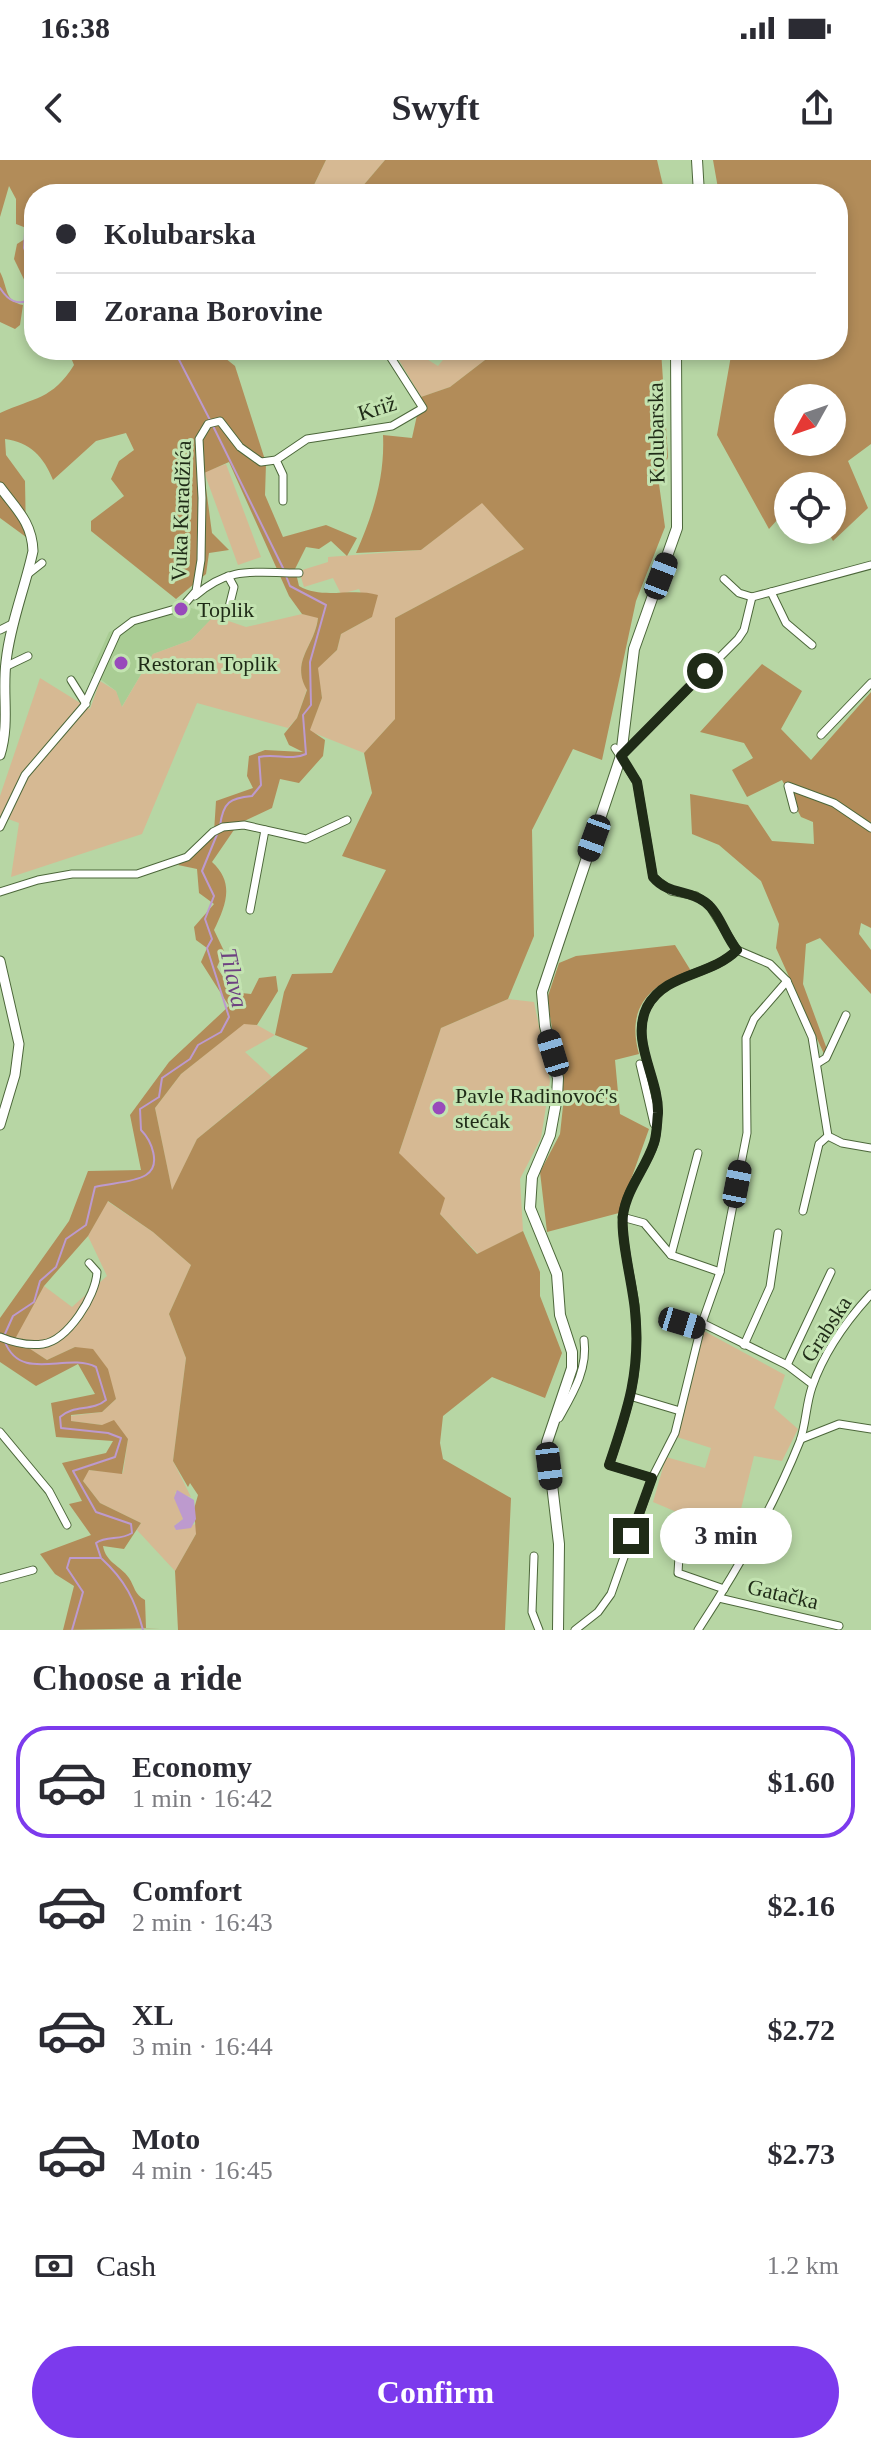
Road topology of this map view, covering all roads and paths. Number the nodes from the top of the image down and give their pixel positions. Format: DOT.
graph roads {
  1 [pos="697,160"];
  2 [pos="698,184"];
  3 [pos="392,360"];
  4 [pos="676,360"];
  5 [pos="276,460"];
  6 [pos="0,487"];
  7 [pos="283,501"];
  8 [pos="42,563"];
  9 [pos="871,565"];
  10 [pos="299,573"];
  11 [pos="28,574"];
  12 [pos="228,576"];
  13 [pos="724,579"];
  14 [pos="771,592"];
  15 [pos="752,597"];
  16 [pos="190,600"];
  17 [pos="236,611"];
  18 [pos="14,623"];
  19 [pos="0,630"];
  20 [pos="812,645"];
  21 [pos="28,656"];
  22 [pos="5,667"];
  23 [pos="82,679"];
  24 [pos="71,680"];
  25 [pos="871,683"];
  26 [pos="76,688"];
  27 [pos="86,704"];
  28 [pos="821,735"];
  29 [pos="618,752"];
  30 [pos="0,755"];
  31 [pos="794,809"];
  32 [pos="347,820"];
  33 [pos="0,827"];
  34 [pos="871,828"];
  35 [pos="265,830"];
  36 [pos="0,892"];
  37 [pos="250,910"];
  38 [pos="737,950"];
  39 [pos="0,961"];
  40 [pos="787,981"];
  41 [pos="846,1015"];
  42 [pos="818,1063"];
  43 [pos="640,1064"];
  44 [pos="0,1088"];
  45 [pos="11,1090"];
  46 [pos="0,1125"];
  47 [pos="656,1130"];
  48 [pos="828,1136"];
  49 [pos="871,1148"];
  50 [pos="698,1153"];
  51 [pos="803,1211"];
  52 [pos="622,1217"];
  53 [pos="778,1233"];
  54 [pos="671,1255"];
  55 [pos="89,1263"];
  56 [pos="720,1272"];
  57 [pos="831,1272"];
  58 [pos="871,1294"];
  59 [pos="663,1318"];
  60 [pos="701,1326"];
  61 [pos="2,1338"];
  62 [pos="584,1340"];
  63 [pos="744,1345"];
  64 [pos="787,1365"];
  65 [pos="812,1384"];
  66 [pos="633,1397"];
  67 [pos="680,1411"];
  68 [pos="871,1429"];
  69 [pos="551,1430"];
  70 [pos="0,1432"];
  71 [pos="801,1439"];
  72 [pos="652,1478"];
  73 [pos="681,1522"];
  74 [pos="67,1525"];
  75 [pos="534,1556"];
  76 [pos="33,1570"];
  77 [pos="0,1579"];
  78 [pos="724,1589"];
  79 [pos="719,1598"];
  80 [pos="839,1626"];
  81 [pos="539,1630"];
  82 [pos="558,1630"];
  83 [pos="575,1630"];
  84 [pos="698,1630"];
  1 -- 2 [label="main road"];
  3 -- 5 [label="street, Križ"];
  4 -- 29 [label="main road, Kolubarska"];
  5 -- 7 [label="street"];
  5 -- 16 [label="street, Vuka Karadžića"];
  6 -- 11 [label="street"];
  8 -- 11 [label="street"];
  9 -- 14 [label="street"];
  10 -- 12 [label="street, Vuka Karadžića"];
  11 -- 18 [label="street"];
  12 -- 16 [label="street, Vuka Karadžića"];
  12 -- 17 [label="street"];
  13 -- 15 [label="street"];
  14 -- 15 [label="street"];
  14 -- 20 [label="street"];
  15 -- 29 [label="street"];
  16 -- 27 [label="street, Vuka Karadžića"];
  18 -- 19 [label="street"];
  18 -- 22 [label="street"];
  21 -- 22 [label="street"];
  22 -- 30 [label="street"];
  23 -- 26 [label="street"];
  24 -- 26 [label="street"];
  25 -- 28 [label="street"];
  26 -- 27 [label="street"];
  27 -- 33 [label="street, Vuka Karadžića"];
  29 -- 38 [label="street"];
  29 -- 69 [label="main road, Kolubarska"];
  31 -- 34 [label="street"];
  32 -- 35 [label="street"];
  35 -- 36 [label="street"];
  35 -- 37 [label="street"];
  38 -- 40 [label="street"];
  38 -- 47 [label="street"];
  39 -- 45 [label="street"];
  40 -- 42 [label="street"];
  40 -- 56 [label="street"];
  41 -- 42 [label="street"];
  42 -- 48 [label="street"];
  43 -- 47 [label="street"];
  44 -- 45 [label="street"];
  45 -- 46 [label="street"];
  47 -- 52 [label="street"];
  48 -- 49 [label="street"];
  48 -- 51 [label="street"];
  50 -- 54 [label="street"];
  52 -- 54 [label="street"];
  52 -- 66 [label="street"];
  53 -- 63 [label="street"];
  54 -- 56 [label="street"];
  55 -- 61 [label="street"];
  56 -- 60 [label="street"];
  57 -- 64 [label="street, Grabska"];
  58 -- 65 [label="street, Grabska"];
  59 -- 60 [label="street, Grabska"];
  60 -- 63 [label="street, Grabska"];
  60 -- 67 [label="street"];
  62 -- 69 [label="street"];
  63 -- 64 [label="street, Grabska"];
  64 -- 65 [label="street, Grabska"];
  65 -- 71 [label="street, Grabska"];
  66 -- 67 [label="street"];
  66 -- 72 [label="street"];
  67 -- 72 [label="street"];
  68 -- 71 [label="street"];
  69 -- 82 [label="main road"];
  70 -- 74 [label="street"];
  71 -- 78 [label="street, Gatačka"];
  72 -- 83 [label="street"];
  73 -- 78 [label="street, Gatačka"];
  75 -- 81 [label="street"];
  76 -- 77 [label="street"];
  78 -- 79 [label="street, Gatačka"];
  79 -- 80 [label="street, Gatačka"];
  79 -- 84 [label="street, Gatačka"];
}
